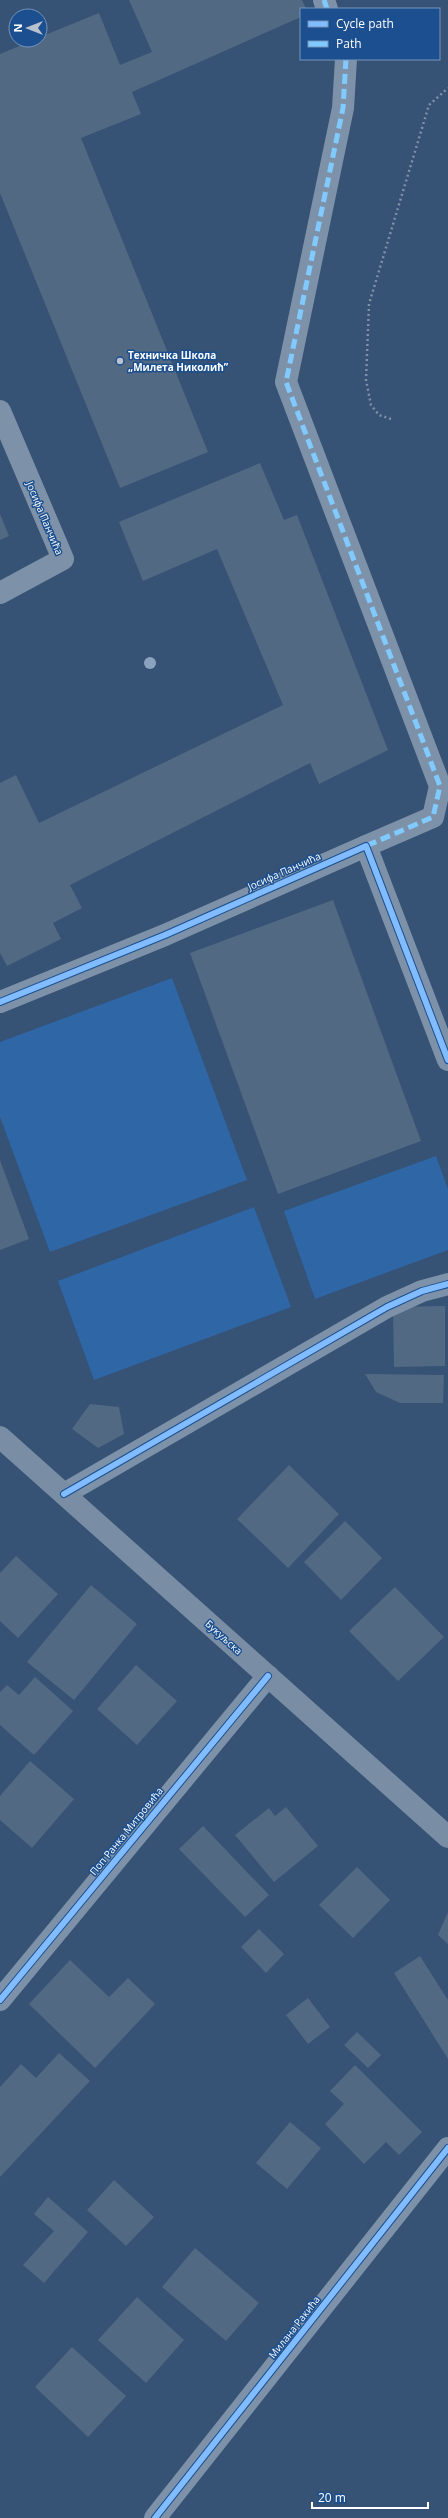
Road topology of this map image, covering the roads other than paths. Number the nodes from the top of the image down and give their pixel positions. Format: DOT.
graph roads {
  1 [pos="346,60"];
  2 [pos="0,410"];
  3 [pos="0,593"];
  4 [pos="366,846"];
  5 [pos="0,1002"];
  6 [pos="448,1060"];
  7 [pos="448,1284"];
  8 [pos="0,1437"];
  9 [pos="64,1494"];
  10 [pos="268,1676"];
  11 [pos="448,1837"];
  12 [pos="0,2000"];
  13 [pos="448,2148"];
  14 [pos="155,2518"];
  1 -- 4 [label="street, Јосифа Панчића"];
  2 -- 3 [label="street, Јосифа Панчића"];
  4 -- 5 [label="street, Јосифа Панчића"];
  4 -- 6 [label="street"];
  7 -- 9 [label="street"];
  8 -- 9 [label="main road, Букуљска"];
  9 -- 10 [label="main road, Букуљска"];
  10 -- 11 [label="main road, Букуљска"];
  10 -- 12 [label="street, Поп Ранка Митровића"];
  13 -- 14 [label="street, Милана Ракића"];
}
